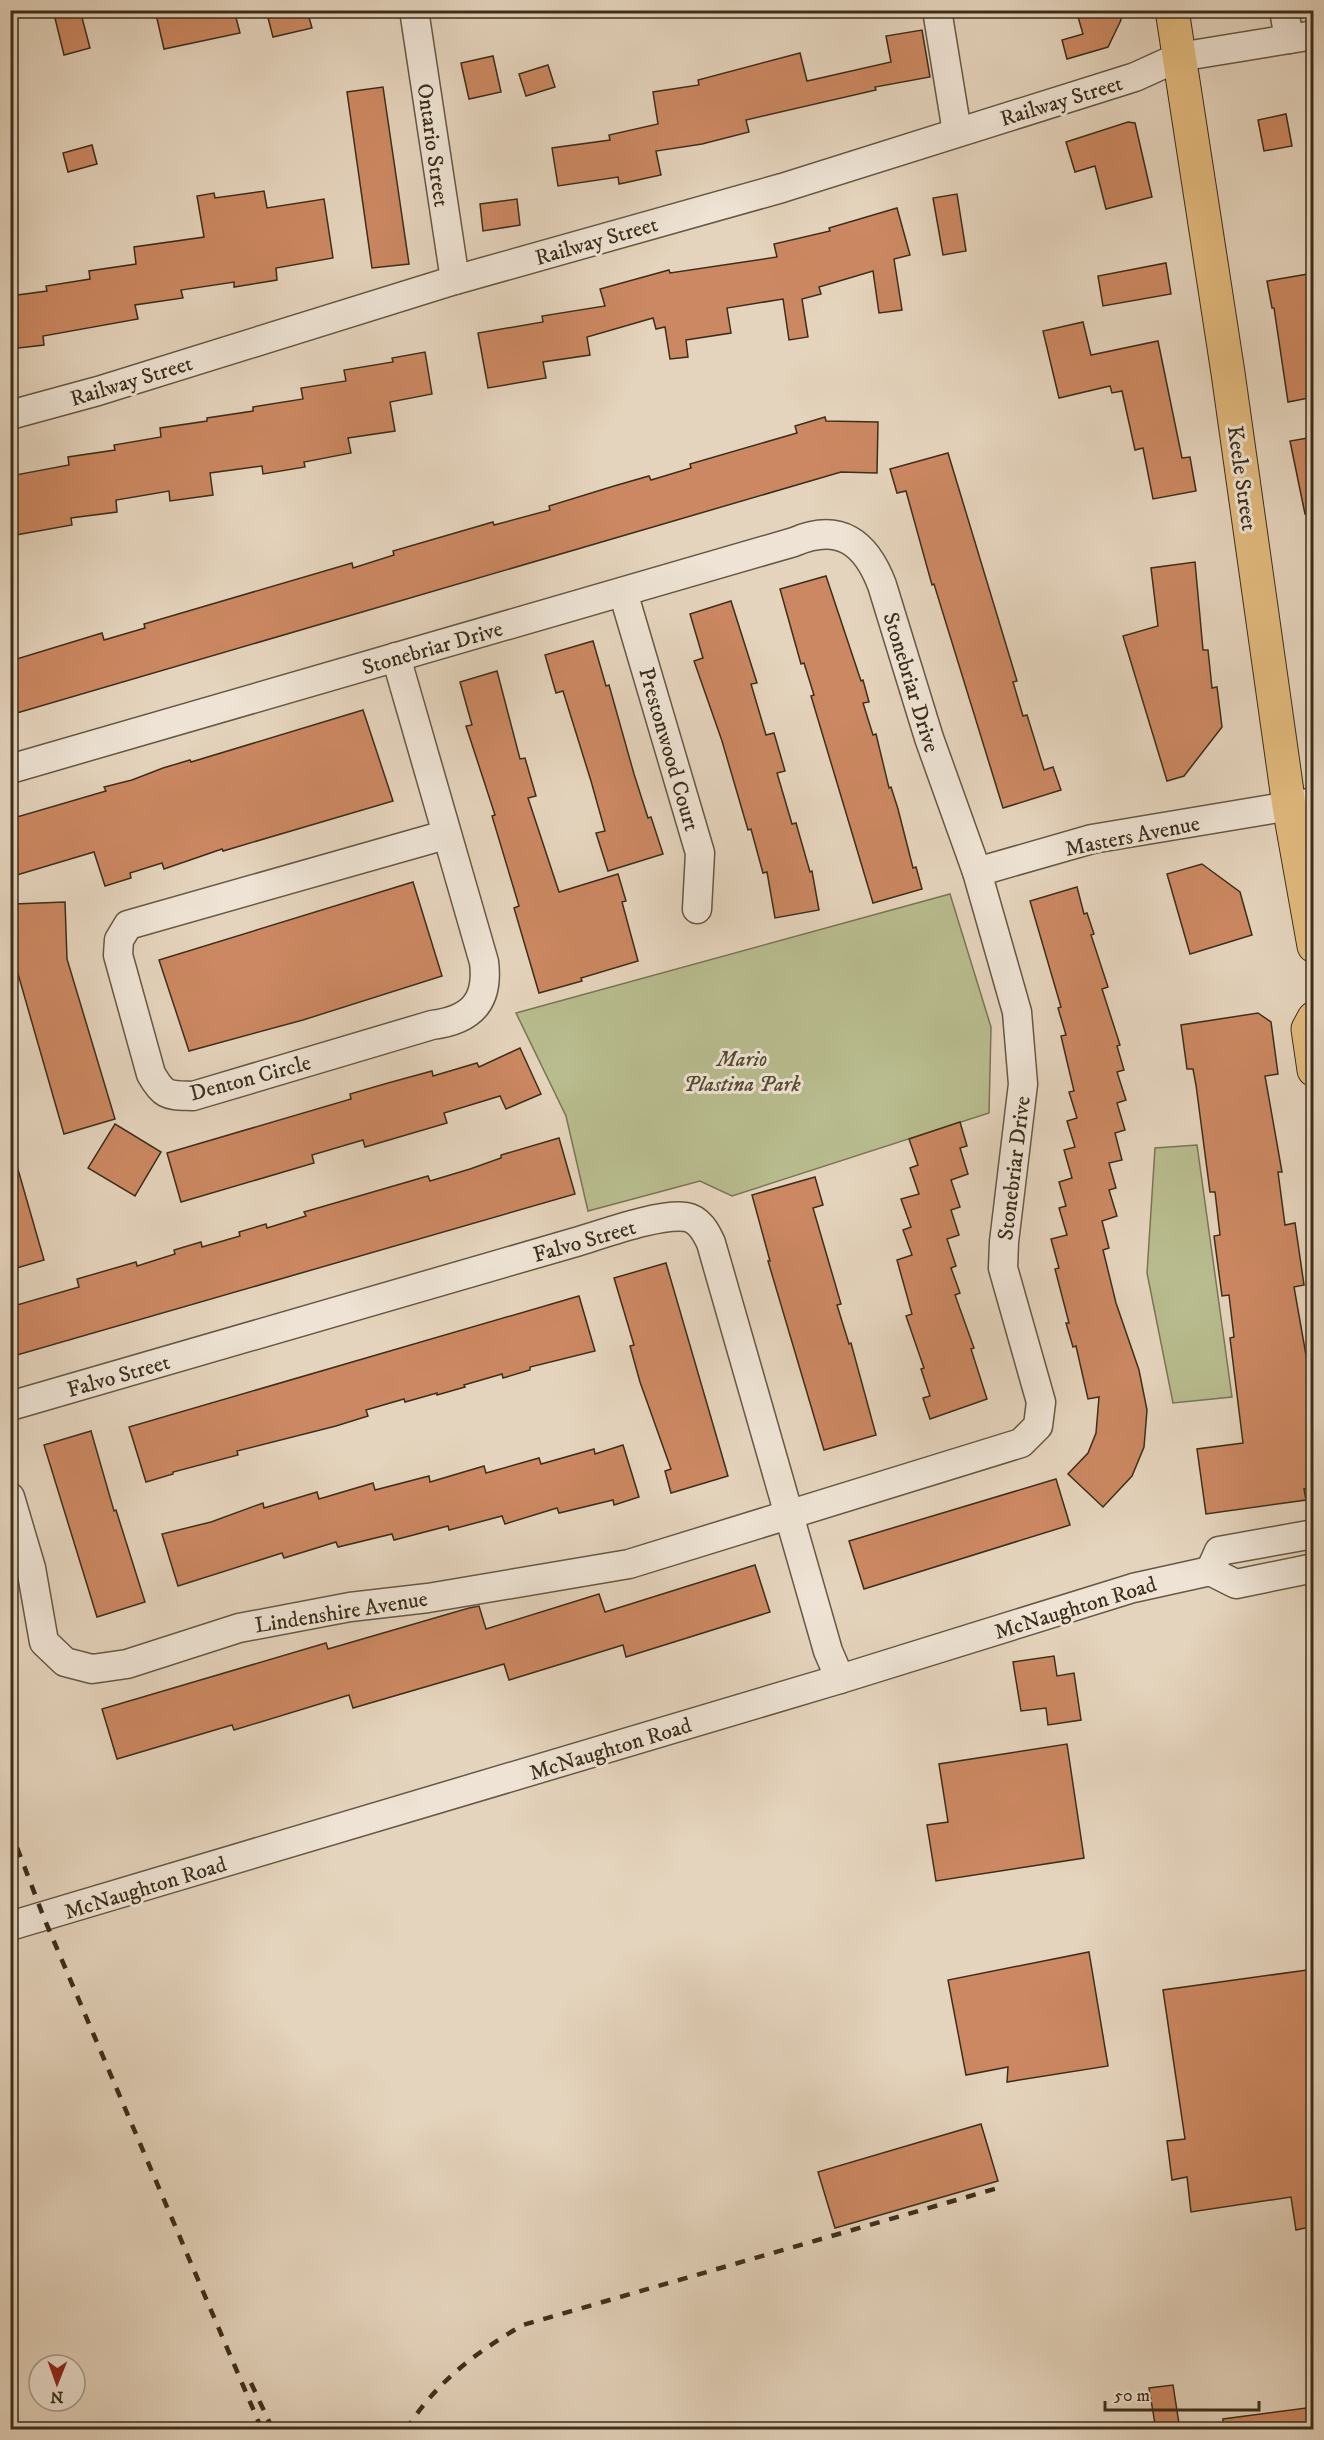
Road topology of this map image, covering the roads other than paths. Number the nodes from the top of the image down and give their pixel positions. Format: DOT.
graph roads {
  1 [pos="414,10"];
  2 [pos="937,10"];
  3 [pos="1172,10"];
  4 [pos="1284,10"];
  5 [pos="1301,37"];
  6 [pos="1179,57"];
  7 [pos="957,132"];
  8 [pos="455,280"];
  9 [pos="10,415"];
  10 [pos="623,592"];
  11 [pos="396,657"];
  12 [pos="10,769"];
  13 [pos="1301,804"];
  14 [pos="445,835"];
  15 [pos="977,872"];
  16 [pos="697,909"];
  17 [pos="1314,946"];
  18 [pos="1314,1018"];
  19 [pos="1314,1070"];
  20 [pos="10,1406"];
  21 [pos="10,1497"];
  22 [pos="790,1514"];
  23 [pos="1314,1534"];
  24 [pos="1314,1568"];
  25 [pos="1210,1571"];
  26 [pos="840,1679"];
  27 [pos="10,1926"];
  1 -- 8 [label="street, Ontario Street"];
  2 -- 7 [label="street"];
  3 -- 6 [label="main road, Keele Street"];
  4 -- 5 [label="street"];
  5 -- 6 [label="street, Railway Street"];
  6 -- 7 [label="street, Railway Street"];
  6 -- 13 [label="main road, Keele Street"];
  7 -- 8 [label="street, Railway Street"];
  8 -- 9 [label="street, Railway Street"];
  10 -- 11 [label="street, Stonebriar Drive"];
  10 -- 15 [label="street, Stonebriar Drive"];
  10 -- 16 [label="street, Prestonwood Court"];
  11 -- 12 [label="street, Stonebriar Drive"];
  11 -- 14 [label="street, Denton Circle"];
  13 -- 15 [label="street, Masters Avenue"];
  13 -- 17 [label="main road, Keele Street"];
  14 -- 14 [label="street, Denton Circle"];
  15 -- 22 [label="street, Stonebriar Drive"];
  18 -- 19 [label="main road"];
  20 -- 22 [label="street, Falvo Street"];
  21 -- 22 [label="street, Lindenshire Avenue"];
  22 -- 26 [label="street, Falvo Street"];
  23 -- 25 [label="street"];
  24 -- 25 [label="street"];
  25 -- 26 [label="street, McNaughton Road"];
  26 -- 27 [label="street, McNaughton Road"];
}
